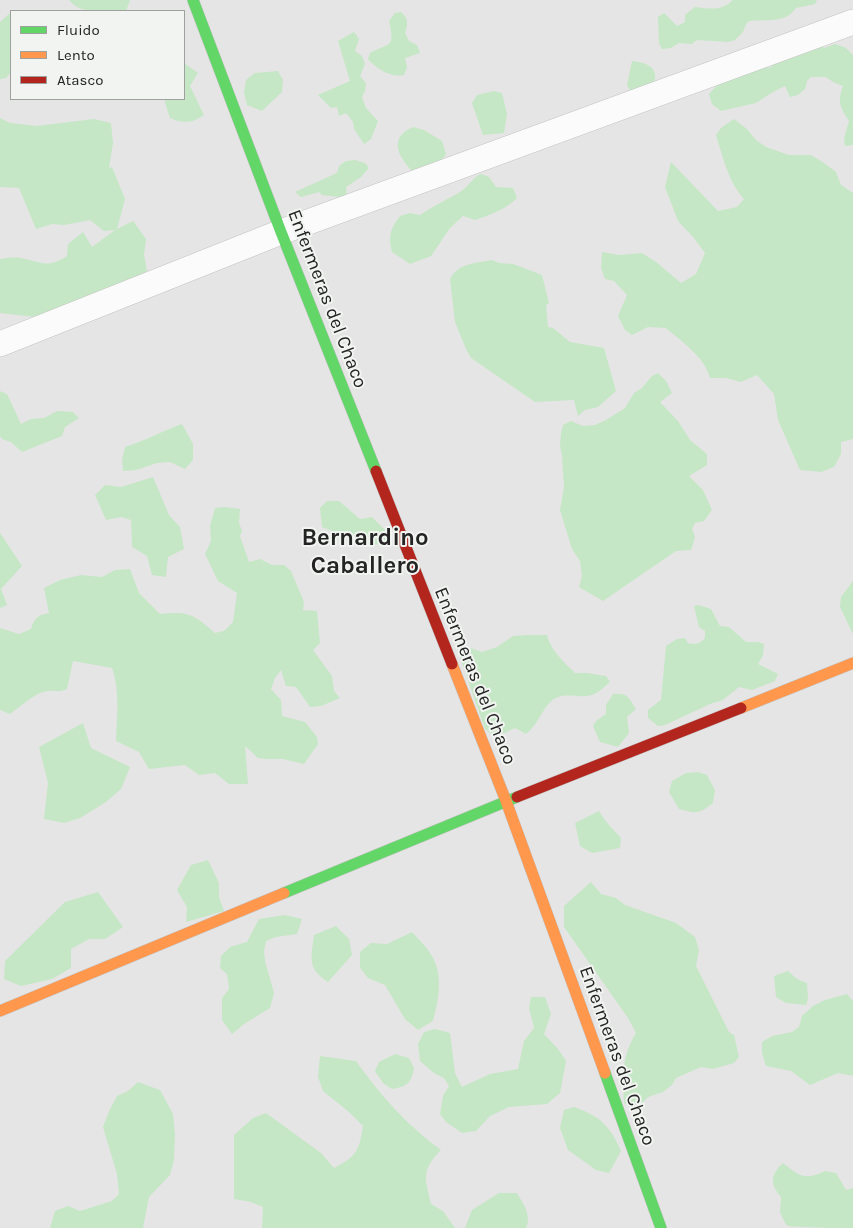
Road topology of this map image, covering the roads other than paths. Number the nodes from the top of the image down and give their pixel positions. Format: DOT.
graph roads {
  1 [pos="193,0"];
  2 [pos="853,22"];
  3 [pos="281,232"];
  4 [pos="0,344"];
  5 [pos="851,670"];
  6 [pos="506,802"];
  7 [pos="0,1011"];
  8 [pos="661,1228"];
  1 -- 3 [label="main road, Enfermeras del Chaco"];
  2 -- 3 [label="street"];
  3 -- 4 [label="street"];
  3 -- 6 [label="main road, Enfermeras del Chaco"];
  5 -- 6 [label="main road"];
  6 -- 7 [label="main road"];
  6 -- 8 [label="main road, Enfermeras del Chaco"];
}
